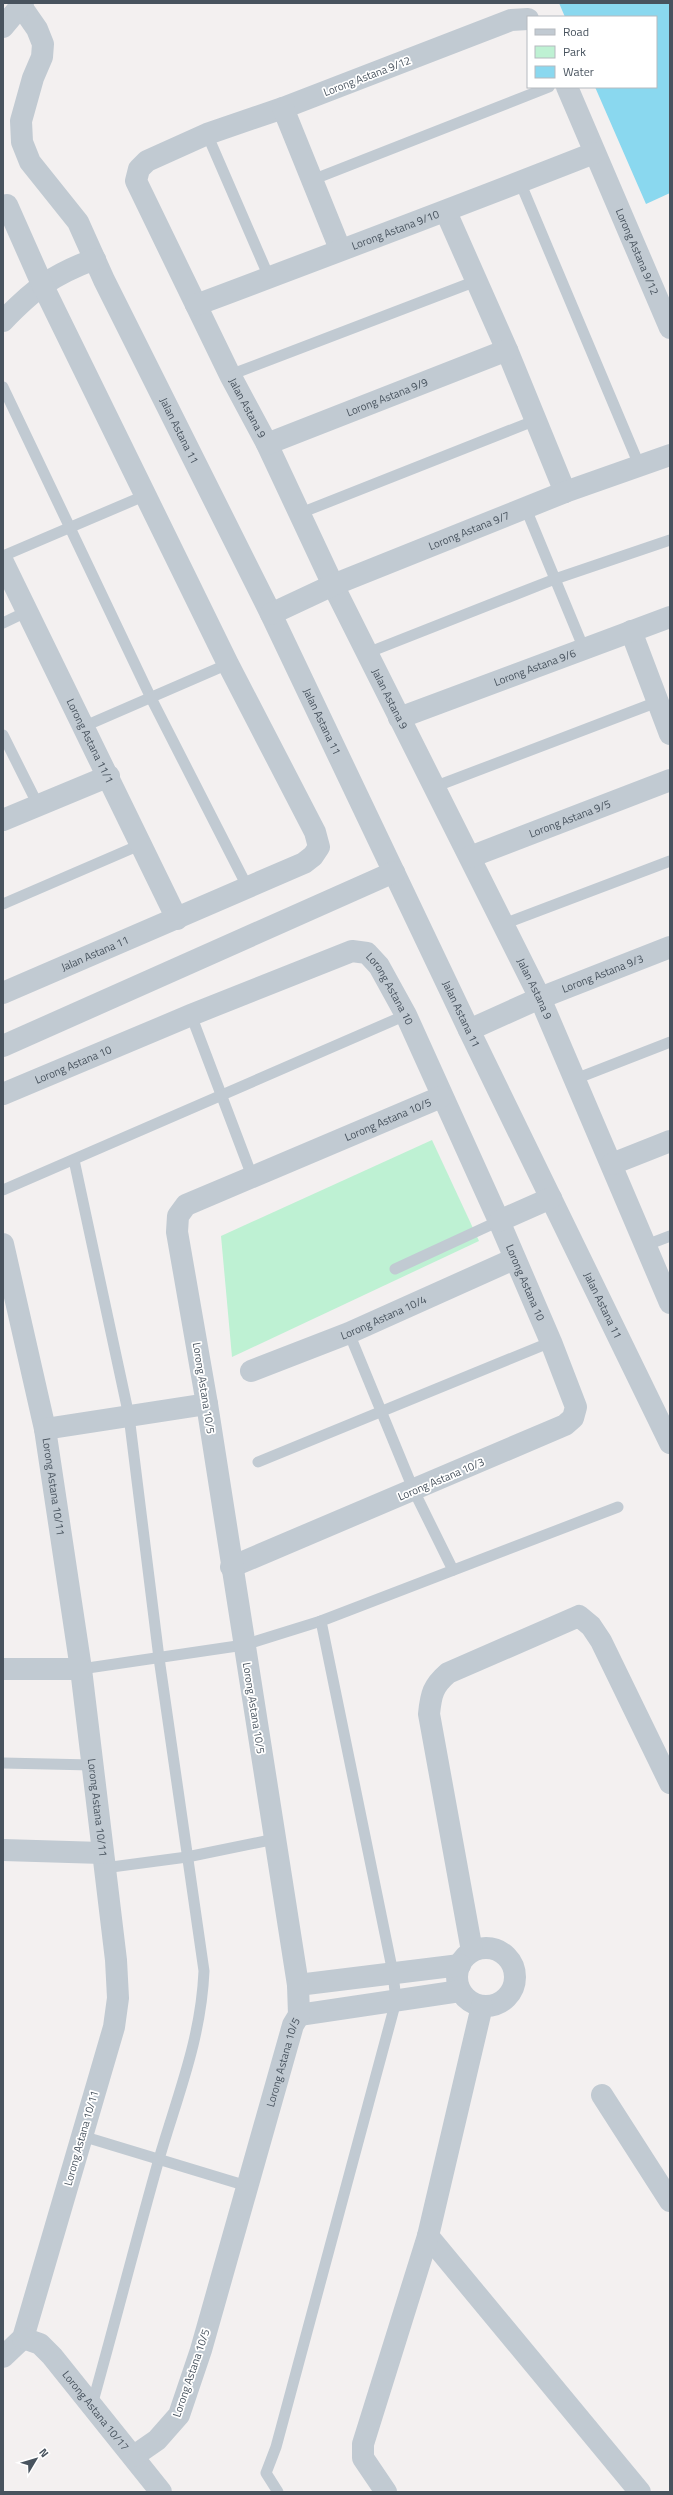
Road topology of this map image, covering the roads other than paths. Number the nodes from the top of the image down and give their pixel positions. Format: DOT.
graph roads {
  1 [pos="22,4"];
  2 [pos="527,19"];
  3 [pos="3,27"];
  4 [pos="546,88"];
  5 [pos="567,88"];
  6 [pos="283,108"];
  7 [pos="206,134"];
  8 [pos="594,153"];
  9 [pos="312,180"];
  10 [pos="520,182"];
  11 [pos="7,205"];
  12 [pos="446,212"];
  13 [pos="340,249"];
  14 [pos="95,259"];
  15 [pos="269,277"];
  16 [pos="476,281"];
  17 [pos="42,284"];
  18 [pos="663,292"];
  19 [pos="196,305"];
  20 [pos="3,321"];
  21 [pos="670,328"];
  22 [pos="507,350"];
  23 [pos="230,375"];
  24 [pos="3,387"];
  25 [pos="536,420"];
  26 [pos="267,444"];
  27 [pos="670,455"];
  28 [pos="640,467"];
  29 [pos="565,492"];
  30 [pos="146,495"];
  31 [pos="526,509"];
  32 [pos="298,514"];
  33 [pos="70,527"];
  34 [pos="670,540"];
  35 [pos="3,556"];
  36 [pos="3,562"];
  37 [pos="555,579"];
  38 [pos="333,585"];
  39 [pos="28,612"];
  40 [pos="271,614"];
  41 [pos="670,617"];
  42 [pos="3,623"];
  43 [pos="631,631"];
  44 [pos="584,649"];
  45 [pos="366,652"];
  46 [pos="228,664"];
  47 [pos="151,698"];
  48 [pos="657,702"];
  49 [pos="399,718"];
  50 [pos="85,726"];
  51 [pos="670,734"];
  52 [pos="3,735"];
  53 [pos="109,776"];
  54 [pos="670,780"];
  55 [pos="434,787"];
  56 [pos="38,805"];
  57 [pos="3,820"];
  58 [pos="142,844"];
  59 [pos="470,857"];
  60 [pos="670,861"];
  61 [pos="394,872"];
  62 [pos="248,888"];
  63 [pos="3,904"];
  64 [pos="177,919"];
  65 [pos="504,924"];
  66 [pos="670,947"];
  67 [pos="3,993"];
  68 [pos="540,998"];
  69 [pos="191,1015"];
  70 [pos="406,1015"];
  71 [pos="469,1030"];
  72 [pos="670,1042"];
  73 [pos="3,1046"];
  74 [pos="575,1079"];
  75 [pos="3,1094"];
  76 [pos="221,1095"];
  77 [pos="441,1097"];
  78 [pos="670,1141"];
  79 [pos="74,1160"];
  80 [pos="612,1164"];
  81 [pos="252,1176"];
  82 [pos="3,1190"];
  83 [pos="551,1198"];
  84 [pos="499,1221"];
  85 [pos="670,1236"];
  86 [pos="3,1244"];
  87 [pos="644,1246"];
  88 [pos="514,1259"];
  89 [pos="395,1268"];
  90 [pos="670,1303"];
  91 [pos="349,1333"];
  92 [pos="551,1342"];
  93 [pos="251,1371"];
  94 [pos="207,1404"];
  95 [pos="381,1412"];
  96 [pos="130,1416"];
  97 [pos="45,1429"];
  98 [pos="670,1443"];
  99 [pos="258,1462"];
  100 [pos="414,1491"];
  101 [pos="618,1507"];
  102 [pos="231,1567"];
  103 [pos="453,1570"];
  104 [pos="321,1621"];
  105 [pos="244,1645"];
  106 [pos="159,1658"];
  107 [pos="3,1669"];
  108 [pos="81,1669"];
  109 [pos="3,1763"];
  110 [pos="92,1765"];
  111 [pos="670,1783"];
  112 [pos="275,1839"];
  113 [pos="3,1850"];
  114 [pos="187,1857"];
  115 [pos="103,1860"];
  116 [pos="466,1958"];
  117 [pos="393,1973"];
  118 [pos="298,1985"];
  119 [pos="460,1991"];
  120 [pos="396,2001"];
  121 [pos="482,2006"];
  122 [pos="299,2014"];
  123 [pos="602,2094"];
  124 [pos="82,2136"];
  125 [pos="159,2159"];
  126 [pos="247,2186"];
  127 [pos="670,2201"];
  128 [pos="428,2236"];
  129 [pos="23,2338"];
  130 [pos="3,2357"];
  131 [pos="92,2404"];
  132 [pos="134,2456"];
  133 [pos="161,2492"];
  134 [pos="278,2492"];
  135 [pos="386,2492"];
  136 [pos="640,2492"];
  1 -- 3 [label="street"];
  1 -- 14 [label="street, Jalan Astana 11"];
  2 -- 6 [label="street, Lorong Astana 9/12"];
  4 -- 9 [label="lane"];
  5 -- 8 [label="street, Lorong Astana 9/12"];
  6 -- 7 [label="street, Lorong Astana 9/12"];
  6 -- 9 [label="street"];
  7 -- 15 [label="lane"];
  7 -- 19 [label="street, Jalan Astana 9"];
  8 -- 10 [label="street, Lorong Astana 9/10"];
  8 -- 18 [label="street, Lorong Astana 9/12"];
  9 -- 13 [label="street"];
  10 -- 12 [label="street, Lorong Astana 9/10"];
  10 -- 28 [label="lane"];
  11 -- 17 [label="street, Jalan Astana 11"];
  12 -- 13 [label="street, Lorong Astana 9/10"];
  12 -- 16 [label="street"];
  13 -- 15 [label="street, Lorong Astana 9/10"];
  14 -- 17 [label="street"];
  14 -- 40 [label="street, Jalan Astana 11"];
  15 -- 19 [label="street, Lorong Astana 9/10"];
  16 -- 22 [label="street"];
  16 -- 23 [label="lane"];
  17 -- 20 [label="street"];
  17 -- 30 [label="street, Jalan Astana 11"];
  18 -- 21 [label="street, Lorong Astana 9/12"];
  19 -- 23 [label="street, Jalan Astana 9"];
  22 -- 25 [label="street"];
  22 -- 26 [label="street, Lorong Astana 9/9"];
  23 -- 26 [label="street, Jalan Astana 9"];
  24 -- 33 [label="lane"];
  25 -- 29 [label="street"];
  25 -- 32 [label="lane"];
  26 -- 32 [label="street, Jalan Astana 9"];
  27 -- 28 [label="street, Lorong Astana 9/7"];
  28 -- 29 [label="street, Lorong Astana 9/7"];
  29 -- 31 [label="street, Lorong Astana 9/7"];
  30 -- 33 [label="lane"];
  30 -- 46 [label="street, Jalan Astana 11"];
  31 -- 37 [label="lane"];
  31 -- 38 [label="street, Lorong Astana 9/7"];
  32 -- 38 [label="street, Jalan Astana 9"];
  33 -- 35 [label="lane"];
  33 -- 47 [label="lane"];
  34 -- 37 [label="lane"];
  36 -- 39 [label="street, Lorong Astana 11/1"];
  37 -- 44 [label="lane"];
  37 -- 45 [label="lane"];
  38 -- 40 [label="street, Lorong Astana 9/7"];
  38 -- 45 [label="street, Jalan Astana 9"];
  39 -- 42 [label="lane"];
  39 -- 50 [label="street, Lorong Astana 11/1"];
  40 -- 61 [label="street, Jalan Astana 11"];
  41 -- 43 [label="street, Lorong Astana 9/6"];
  43 -- 44 [label="street, Lorong Astana 9/6"];
  43 -- 48 [label="street"];
  44 -- 49 [label="street, Lorong Astana 9/6"];
  45 -- 49 [label="street, Jalan Astana 9"];
  46 -- 47 [label="lane"];
  46 -- 62 [label="street, Jalan Astana 11"];
  47 -- 50 [label="lane"];
  47 -- 62 [label="lane"];
  48 -- 51 [label="street"];
  48 -- 55 [label="lane"];
  49 -- 55 [label="street, Jalan Astana 9"];
  50 -- 53 [label="street, Lorong Astana 11/1"];
  52 -- 56 [label="lane"];
  53 -- 56 [label="street"];
  53 -- 58 [label="street, Lorong Astana 11/1"];
  54 -- 59 [label="street, Lorong Astana 9/5"];
  55 -- 59 [label="street, Jalan Astana 9"];
  56 -- 57 [label="street"];
  58 -- 63 [label="lane"];
  58 -- 64 [label="street, Lorong Astana 11/1"];
  59 -- 65 [label="street, Jalan Astana 9"];
  60 -- 65 [label="lane"];
  61 -- 71 [label="street, Jalan Astana 11"];
  61 -- 73 [label="street"];
  62 -- 64 [label="street, Jalan Astana 11"];
  64 -- 67 [label="street, Jalan Astana 11"];
  65 -- 68 [label="street, Jalan Astana 9"];
  66 -- 68 [label="street, Lorong Astana 9/3"];
  68 -- 71 [label="street, Lorong Astana 9/3"];
  68 -- 74 [label="street, Jalan Astana 9"];
  69 -- 70 [label="street, Lorong Astana 10"];
  69 -- 75 [label="street, Lorong Astana 10"];
  69 -- 76 [label="lane"];
  70 -- 76 [label="lane"];
  70 -- 77 [label="street, Lorong Astana 10"];
  71 -- 83 [label="street, Jalan Astana 11"];
  72 -- 74 [label="lane"];
  74 -- 80 [label="street, Jalan Astana 9"];
  76 -- 79 [label="lane"];
  76 -- 81 [label="lane"];
  77 -- 81 [label="street, Lorong Astana 10/5"];
  77 -- 84 [label="street, Lorong Astana 10"];
  78 -- 80 [label="street"];
  79 -- 82 [label="lane"];
  79 -- 96 [label="lane"];
  80 -- 87 [label="street, Jalan Astana 9"];
  81 -- 94 [label="street, Lorong Astana 10/5"];
  83 -- 84 [label="street"];
  83 -- 98 [label="street, Jalan Astana 11"];
  84 -- 88 [label="street, Lorong Astana 10"];
  84 -- 89 [label="lane"];
  85 -- 87 [label="lane"];
  86 -- 97 [label="street, Lorong Astana 10/11"];
  87 -- 90 [label="street, Jalan Astana 9"];
  88 -- 91 [label="street, Lorong Astana 10/4"];
  88 -- 92 [label="street, Lorong Astana 10"];
  91 -- 93 [label="street, Lorong Astana 10/4"];
  91 -- 95 [label="lane"];
  92 -- 95 [label="lane"];
  92 -- 100 [label="street, Lorong Astana 10/3"];
  94 -- 96 [label="street"];
  94 -- 102 [label="street, Lorong Astana 10/5"];
  95 -- 99 [label="lane"];
  95 -- 100 [label="lane"];
  96 -- 97 [label="street"];
  96 -- 106 [label="lane"];
  97 -- 108 [label="street, Lorong Astana 10/11"];
  100 -- 102 [label="street, Lorong Astana 10/3"];
  100 -- 103 [label="lane"];
  101 -- 103 [label="lane"];
  102 -- 105 [label="street, Lorong Astana 10/5"];
  103 -- 104 [label="lane"];
  104 -- 105 [label="lane"];
  104 -- 117 [label="lane"];
  105 -- 106 [label="lane"];
  105 -- 112 [label="street, Lorong Astana 10/5"];
  106 -- 108 [label="lane"];
  106 -- 114 [label="lane"];
  107 -- 108 [label="street"];
  108 -- 110 [label="street, Lorong Astana 10/11"];
  109 -- 110 [label="lane"];
  110 -- 115 [label="street, Lorong Astana 10/11"];
  111 -- 116 [label="street"];
  112 -- 114 [label="lane"];
  112 -- 118 [label="street, Lorong Astana 10/5"];
  113 -- 115 [label="street"];
  114 -- 115 [label="lane"];
  114 -- 125 [label="lane"];
  115 -- 124 [label="street, Lorong Astana 10/11"];
  116 -- 117 [label="street"];
  116 -- 119 [label="street"];
  116 -- 121 [label="street"];
  117 -- 118 [label="street"];
  117 -- 120 [label="lane"];
  118 -- 122 [label="street, Lorong Astana 10/5"];
  119 -- 120 [label="street"];
  119 -- 121 [label="street"];
  120 -- 122 [label="street"];
  120 -- 134 [label="lane"];
  121 -- 128 [label="street"];
  122 -- 126 [label="street, Lorong Astana 10/5"];
  123 -- 127 [label="street"];
  124 -- 125 [label="lane"];
  124 -- 129 [label="street, Lorong Astana 10/11"];
  125 -- 126 [label="lane"];
  125 -- 131 [label="lane"];
  126 -- 132 [label="street, Lorong Astana 10/5"];
  128 -- 135 [label="street"];
  128 -- 136 [label="street"];
  129 -- 130 [label="street"];
  129 -- 131 [label="street, Lorong Astana 10/17"];
  131 -- 132 [label="street, Lorong Astana 10/17"];
  132 -- 133 [label="street, Lorong Astana 10/17"];
}
